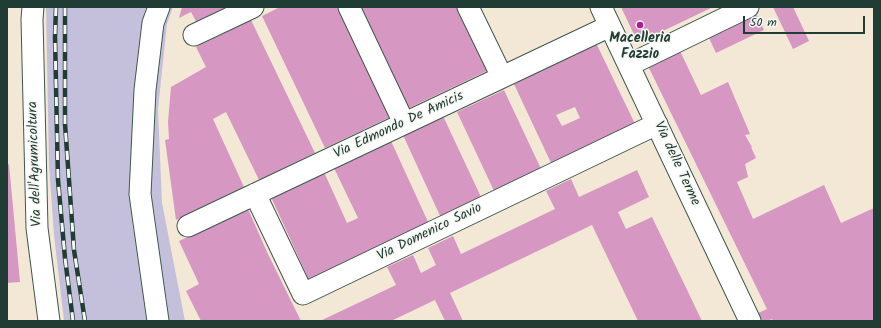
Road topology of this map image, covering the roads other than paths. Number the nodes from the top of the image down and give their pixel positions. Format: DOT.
graph roads {
  1 [pos="33,7"];
  2 [pos="159,7"];
  3 [pos="253,7"];
  4 [pos="349,7"];
  5 [pos="468,7"];
  6 [pos="601,7"];
  7 [pos="748,7"];
  8 [pos="610,26"];
  9 [pos="194,35"];
  10 [pos="629,65"];
  11 [pos="502,77"];
  12 [pos="404,123"];
  13 [pos="657,124"];
  14 [pos="255,194"];
  15 [pos="188,226"];
  16 [pos="49,321"];
  17 [pos="158,321"];
  18 [pos="750,321"];
  1 -- 16 [label="street, Via dell'Agrumicoltura"];
  2 -- 17 [label="street"];
  3 -- 9 [label="street"];
  4 -- 12 [label="street"];
  5 -- 11 [label="street"];
  6 -- 8 [label="street, Via delle Terme"];
  7 -- 10 [label="street"];
  8 -- 10 [label="street, Via delle Terme"];
  8 -- 11 [label="street, Via Edmondo De Amicis"];
  10 -- 13 [label="street, Via delle Terme"];
  11 -- 12 [label="street, Via Edmondo De Amicis"];
  12 -- 14 [label="street, Via Edmondo De Amicis"];
  13 -- 14 [label="street, Via Domenico Savio"];
  13 -- 18 [label="street, Via delle Terme"];
  14 -- 15 [label="street, Via Edmondo De Amicis"];
}
